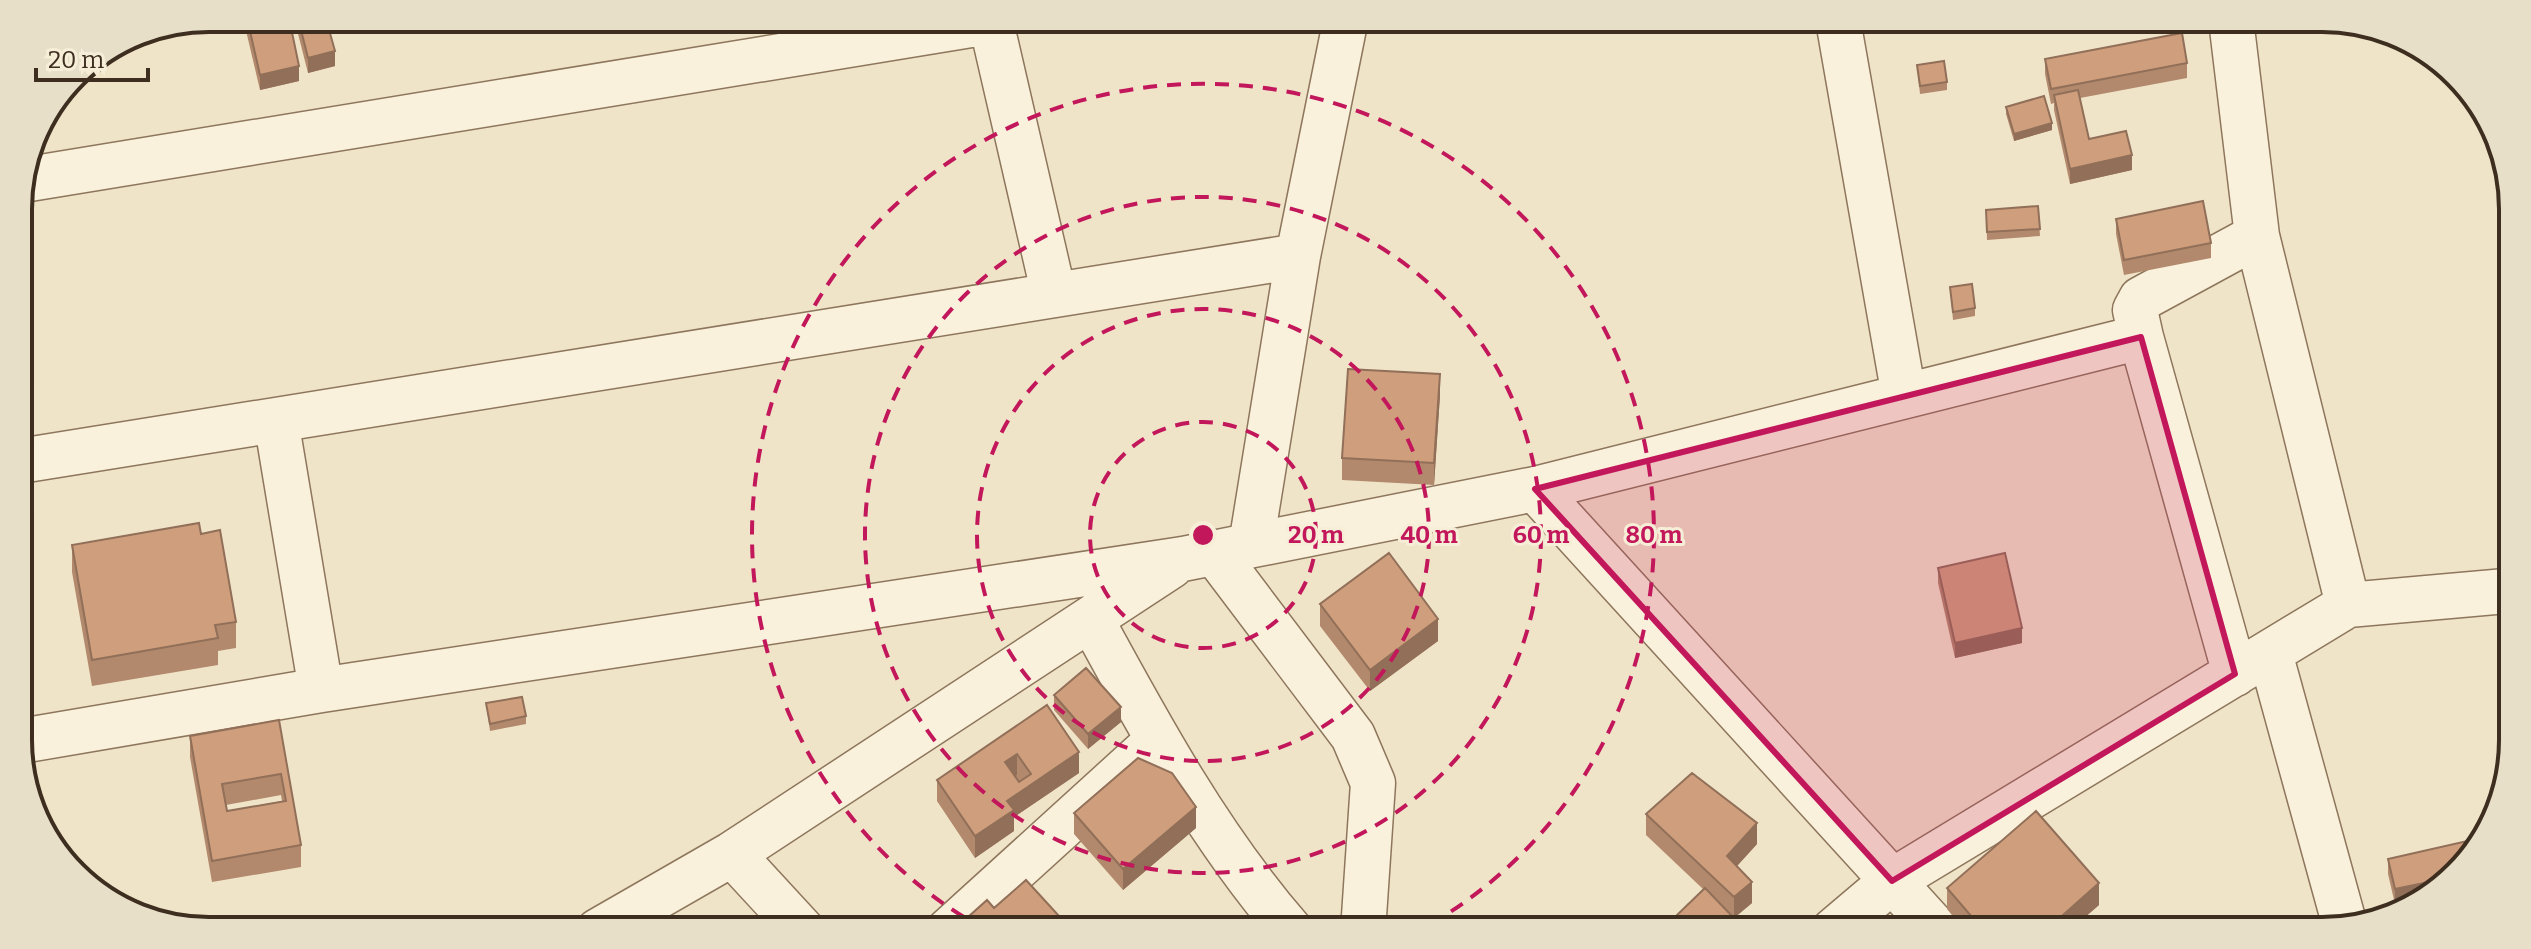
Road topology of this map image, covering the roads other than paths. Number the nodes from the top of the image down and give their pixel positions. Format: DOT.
graph roads {
  1 [pos="929,32"];
  2 [pos="992,32"];
  3 [pos="1343,32"];
  4 [pos="1840,32"];
  5 [pos="2232,32"];
  6 [pos="35,178"];
  7 [pos="2257,236"];
  8 [pos="1298,256"];
  9 [pos="1054,295"];
  10 [pos="2141,337"];
  11 [pos="1904,396"];
  12 [pos="276,420"];
  13 [pos="32,459"];
  14 [pos="1535,489"];
  15 [pos="1216,552"];
  16 [pos="2499,592"];
  17 [pos="2348,605"];
  18 [pos="1091,619"];
  19 [pos="2253,663"];
  20 [pos="321,690"];
  21 [pos="32,739"];
  22 [pos="1157,741"];
  23 [pos="732,854"];
  24 [pos="1892,881"];
  25 [pos="2342,916"];
  26 [pos="622,917"];
  27 [pos="790,917"];
  28 [pos="963,917"];
  29 [pos="1279,917"];
  30 [pos="1364,917"];
  31 [pos="1850,917"];
  32 [pos="1925,917"];
  1 -- 6 [label="street"];
  2 -- 9 [label="street"];
  3 -- 8 [label="street"];
  4 -- 11 [label="street"];
  5 -- 7 [label="street"];
  7 -- 10 [label="street"];
  7 -- 17 [label="street"];
  8 -- 9 [label="street"];
  8 -- 15 [label="street"];
  9 -- 12 [label="street"];
  10 -- 11 [label="street"];
  10 -- 19 [label="street"];
  11 -- 14 [label="street"];
  12 -- 13 [label="street"];
  12 -- 20 [label="street"];
  14 -- 15 [label="street"];
  14 -- 24 [label="street"];
  15 -- 18 [label="street"];
  15 -- 20 [label="street"];
  15 -- 30 [label="street"];
  16 -- 17 [label="street"];
  17 -- 19 [label="street"];
  18 -- 22 [label="street"];
  18 -- 23 [label="street"];
  19 -- 24 [label="street"];
  19 -- 25 [label="street"];
  20 -- 21 [label="street"];
  22 -- 28 [label="street"];
  22 -- 29 [label="street"];
  23 -- 26 [label="street"];
  23 -- 27 [label="street"];
  24 -- 31 [label="street"];
  24 -- 32 [label="street"];
}
